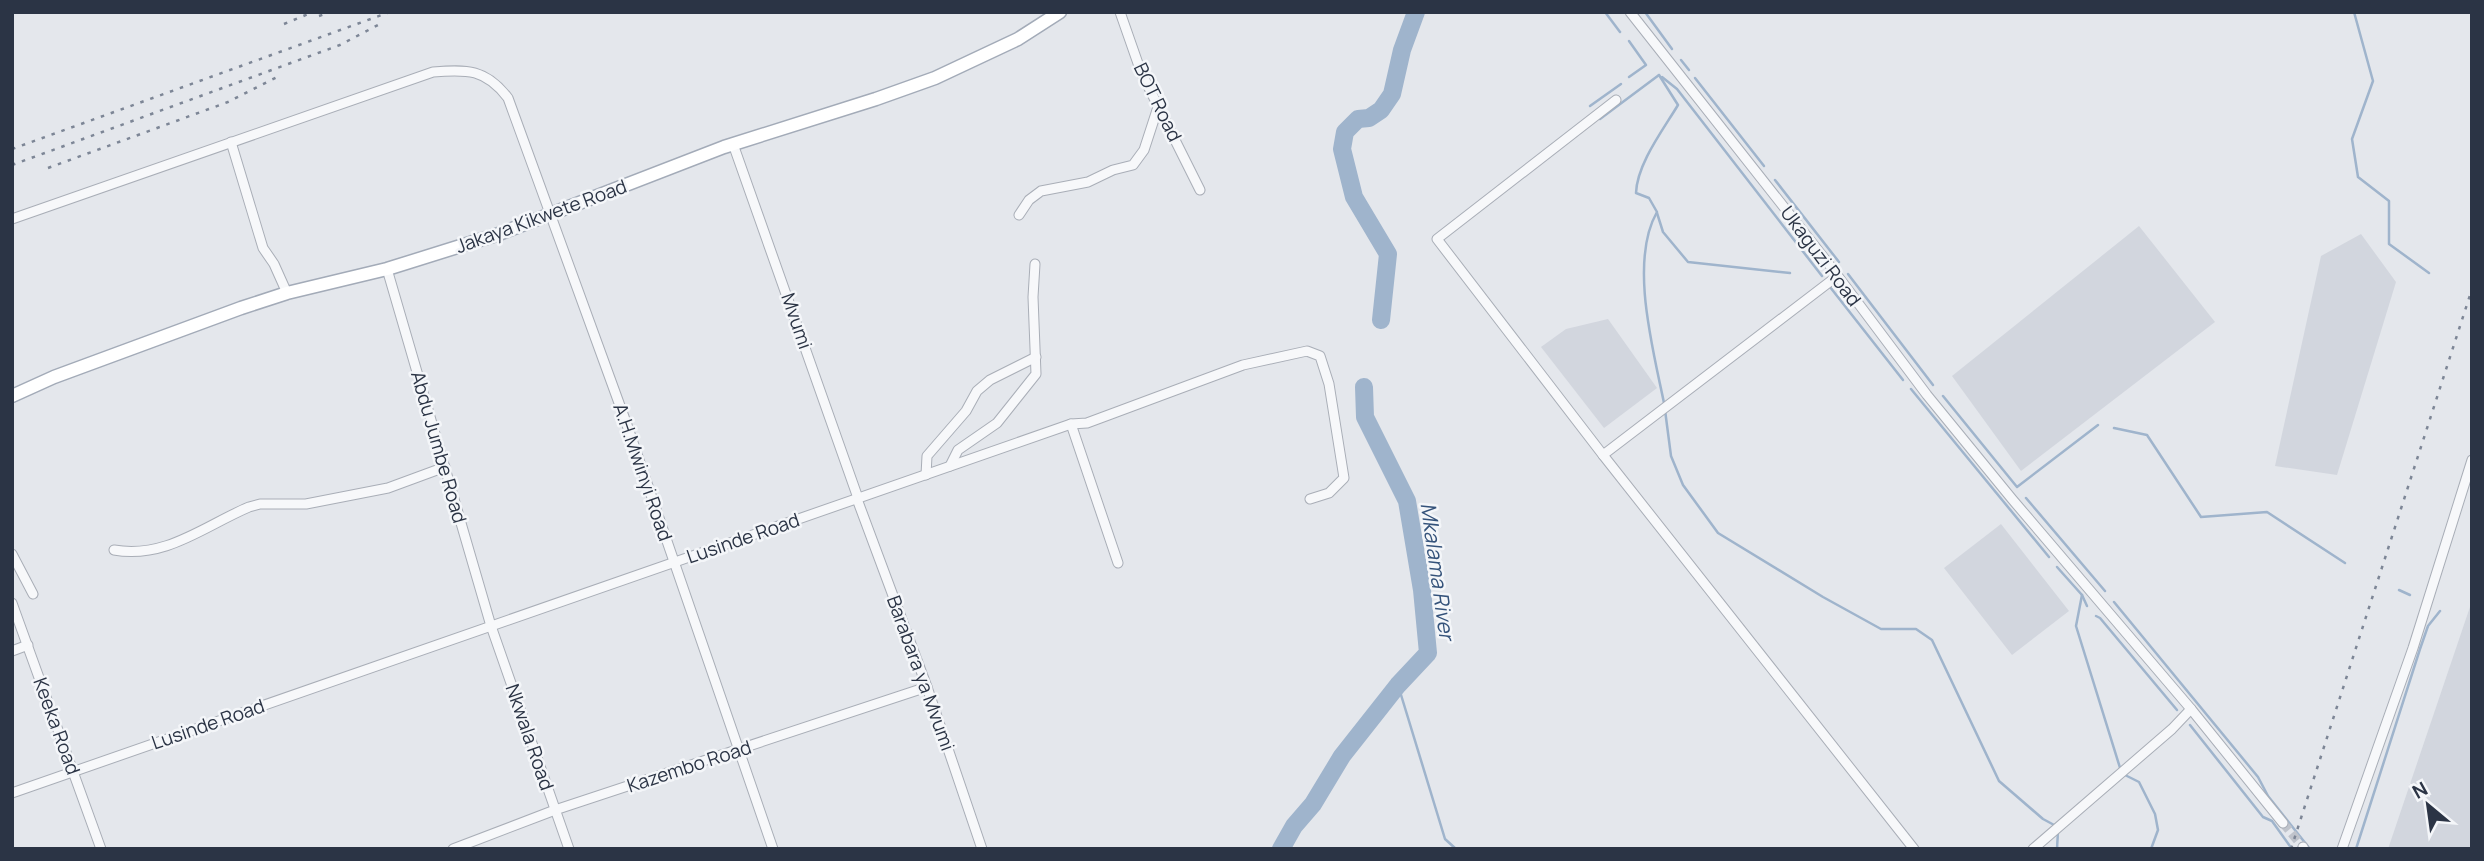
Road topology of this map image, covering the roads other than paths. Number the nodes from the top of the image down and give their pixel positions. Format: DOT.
graph roads {
  1 [pos="1060,12"];
  2 [pos="1120,12"];
  3 [pos="1630,12"];
  4 [pos="1616,100"];
  5 [pos="1159,104"];
  6 [pos="231,142"];
  7 [pos="733,144"];
  8 [pos="1200,190"];
  9 [pos="1019,215"];
  10 [pos="550,216"];
  11 [pos="12,219"];
  12 [pos="1035,264"];
  13 [pos="387,269"];
  14 [pos="1836,276"];
  15 [pos="286,293"];
  16 [pos="1036,356"];
  17 [pos="12,396"];
  18 [pos="1071,425"];
  19 [pos="1603,455"];
  20 [pos="2472,460"];
  21 [pos="950,466"];
  22 [pos="444,467"];
  23 [pos="926,475"];
  24 [pos="858,498"];
  25 [pos="1310,499"];
  26 [pos="114,550"];
  27 [pos="12,554"];
  28 [pos="675,562"];
  29 [pos="1118,563"];
  30 [pos="33,594"];
  31 [pos="12,603"];
  32 [pos="491,626"];
  33 [pos="28,645"];
  34 [pos="12,651"];
  35 [pos="927,687"];
  36 [pos="2191,709"];
  37 [pos="740,750"];
  38 [pos="74,770"];
  39 [pos="12,793"];
  40 [pos="555,810"];
  41 [pos="2283,823"];
  42 [pos="101,849"];
  43 [pos="453,849"];
  44 [pos="569,849"];
  45 [pos="773,849"];
  46 [pos="982,849"];
  47 [pos="1914,849"];
  48 [pos="2033,849"];
  49 [pos="2342,849"];
  1 -- 7 [label="main road, Jakaya Kikwete Road"];
  2 -- 5 [label="street, BOT Road"];
  3 -- 14 [label="street, Ukaguzi Road"];
  4 -- 19 [label="street"];
  5 -- 8 [label="street, BOT Road"];
  5 -- 9 [label="street"];
  6 -- 10 [label="street, A.H.Mwinyi Road"];
  6 -- 11 [label="street, A.H.Mwinyi Road"];
  6 -- 15 [label="street"];
  7 -- 10 [label="main road, Jakaya Kikwete Road"];
  7 -- 24 [label="street, Mvumi"];
  10 -- 13 [label="main road, Jakaya Kikwete Road"];
  10 -- 28 [label="street, A.H.Mwinyi Road"];
  12 -- 16 [label="street"];
  13 -- 15 [label="main road, Jakaya Kikwete Road"];
  13 -- 22 [label="street, Abdu Jumbe Road"];
  14 -- 19 [label="street"];
  14 -- 36 [label="street, Ukaguzi Road"];
  15 -- 17 [label="main road, Jakaya Kikwete Road"];
  16 -- 21 [label="street"];
  16 -- 23 [label="street"];
  18 -- 21 [label="street, Lusinde Road"];
  18 -- 25 [label="street, Lusinde Road"];
  18 -- 29 [label="street"];
  19 -- 47 [label="street"];
  20 -- 49 [label="street"];
  21 -- 23 [label="street, Lusinde Road"];
  22 -- 26 [label="street"];
  22 -- 32 [label="street, Abdu Jumbe Road"];
  23 -- 24 [label="street, Lusinde Road"];
  24 -- 28 [label="street, Lusinde Road"];
  24 -- 35 [label="street, Barabara ya Mvumi"];
  27 -- 30 [label="street"];
  28 -- 32 [label="street, Lusinde Road"];
  28 -- 37 [label="street, A.H.Mwinyi Road"];
  31 -- 33 [label="street, Keeka Road"];
  32 -- 38 [label="street, Lusinde Road"];
  32 -- 40 [label="street, Nkwala Road"];
  33 -- 34 [label="street"];
  33 -- 38 [label="street, Keeka Road"];
  35 -- 37 [label="street, Kazembo Road"];
  35 -- 46 [label="street, Barabara ya Mvumi"];
  36 -- 41 [label="street, Ukaguzi Road"];
  36 -- 48 [label="street"];
  37 -- 40 [label="street, Kazembo Road"];
  37 -- 45 [label="street, A.H.Mwinyi Road"];
  38 -- 39 [label="street, Lusinde Road"];
  38 -- 42 [label="street, Keeka Road"];
  40 -- 43 [label="street, Kazembo Road"];
  40 -- 44 [label="street, Nkwala Road"];
}
